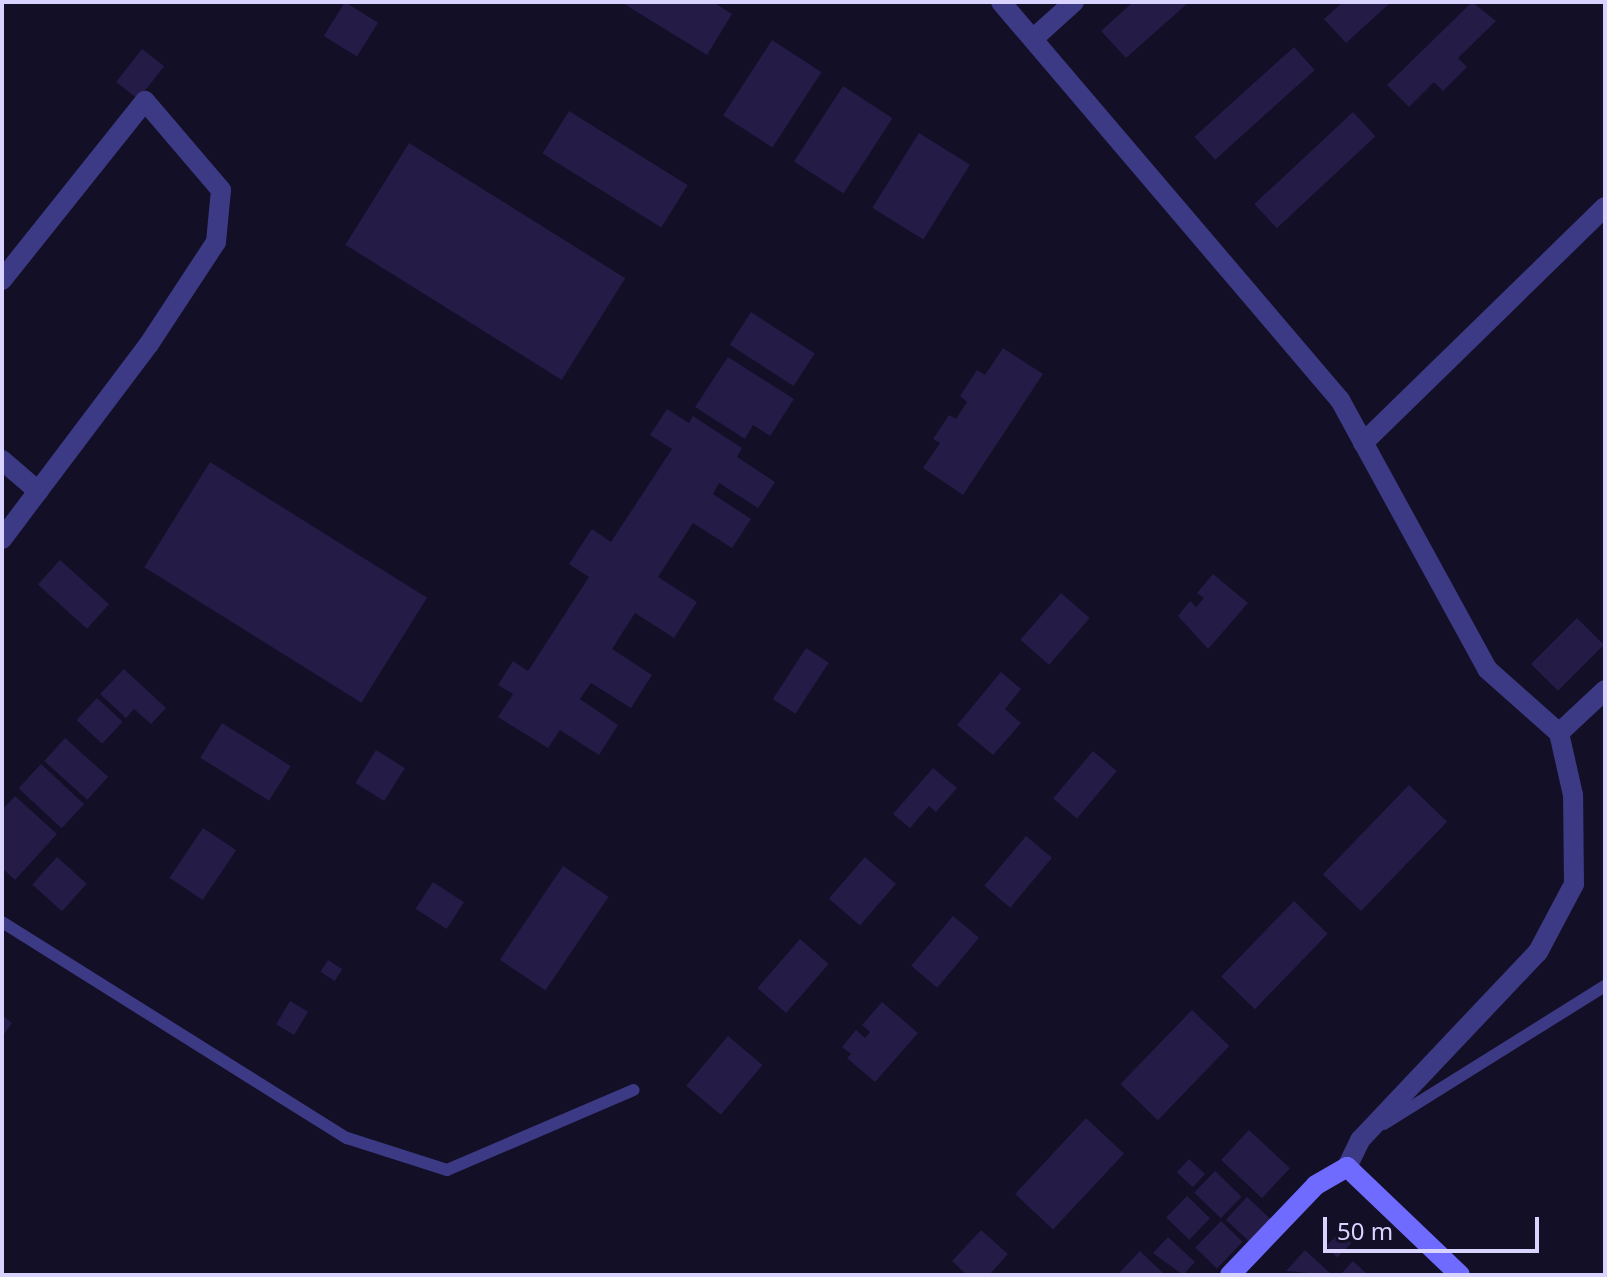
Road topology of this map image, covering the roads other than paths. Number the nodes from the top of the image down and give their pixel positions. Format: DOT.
graph roads {
  1 [pos="1001,2"];
  2 [pos="1074,2"];
  3 [pos="1034,38"];
  4 [pos="1605,207"];
  5 [pos="2,280"];
  6 [pos="1363,443"];
  7 [pos="2,460"];
  8 [pos="38,491"];
  9 [pos="2,539"];
  10 [pos="1605,690"];
  11 [pos="1559,733"];
  12 [pos="2,922"];
  13 [pos="1605,986"];
  14 [pos="634,1090"];
  15 [pos="1360,1140"];
  16 [pos="1347,1167"];
  17 [pos="1230,1275"];
  18 [pos="1460,1275"];
  1 -- 3 [label="street"];
  2 -- 3 [label="street"];
  3 -- 6 [label="street"];
  4 -- 6 [label="street"];
  5 -- 8 [label="street"];
  6 -- 11 [label="street"];
  7 -- 8 [label="street"];
  8 -- 9 [label="street"];
  10 -- 11 [label="street"];
  11 -- 15 [label="street"];
  12 -- 14 [label="lane"];
  13 -- 15 [label="lane"];
  15 -- 16 [label="street"];
  16 -- 17 [label="street"];
  16 -- 18 [label="street"];
}
